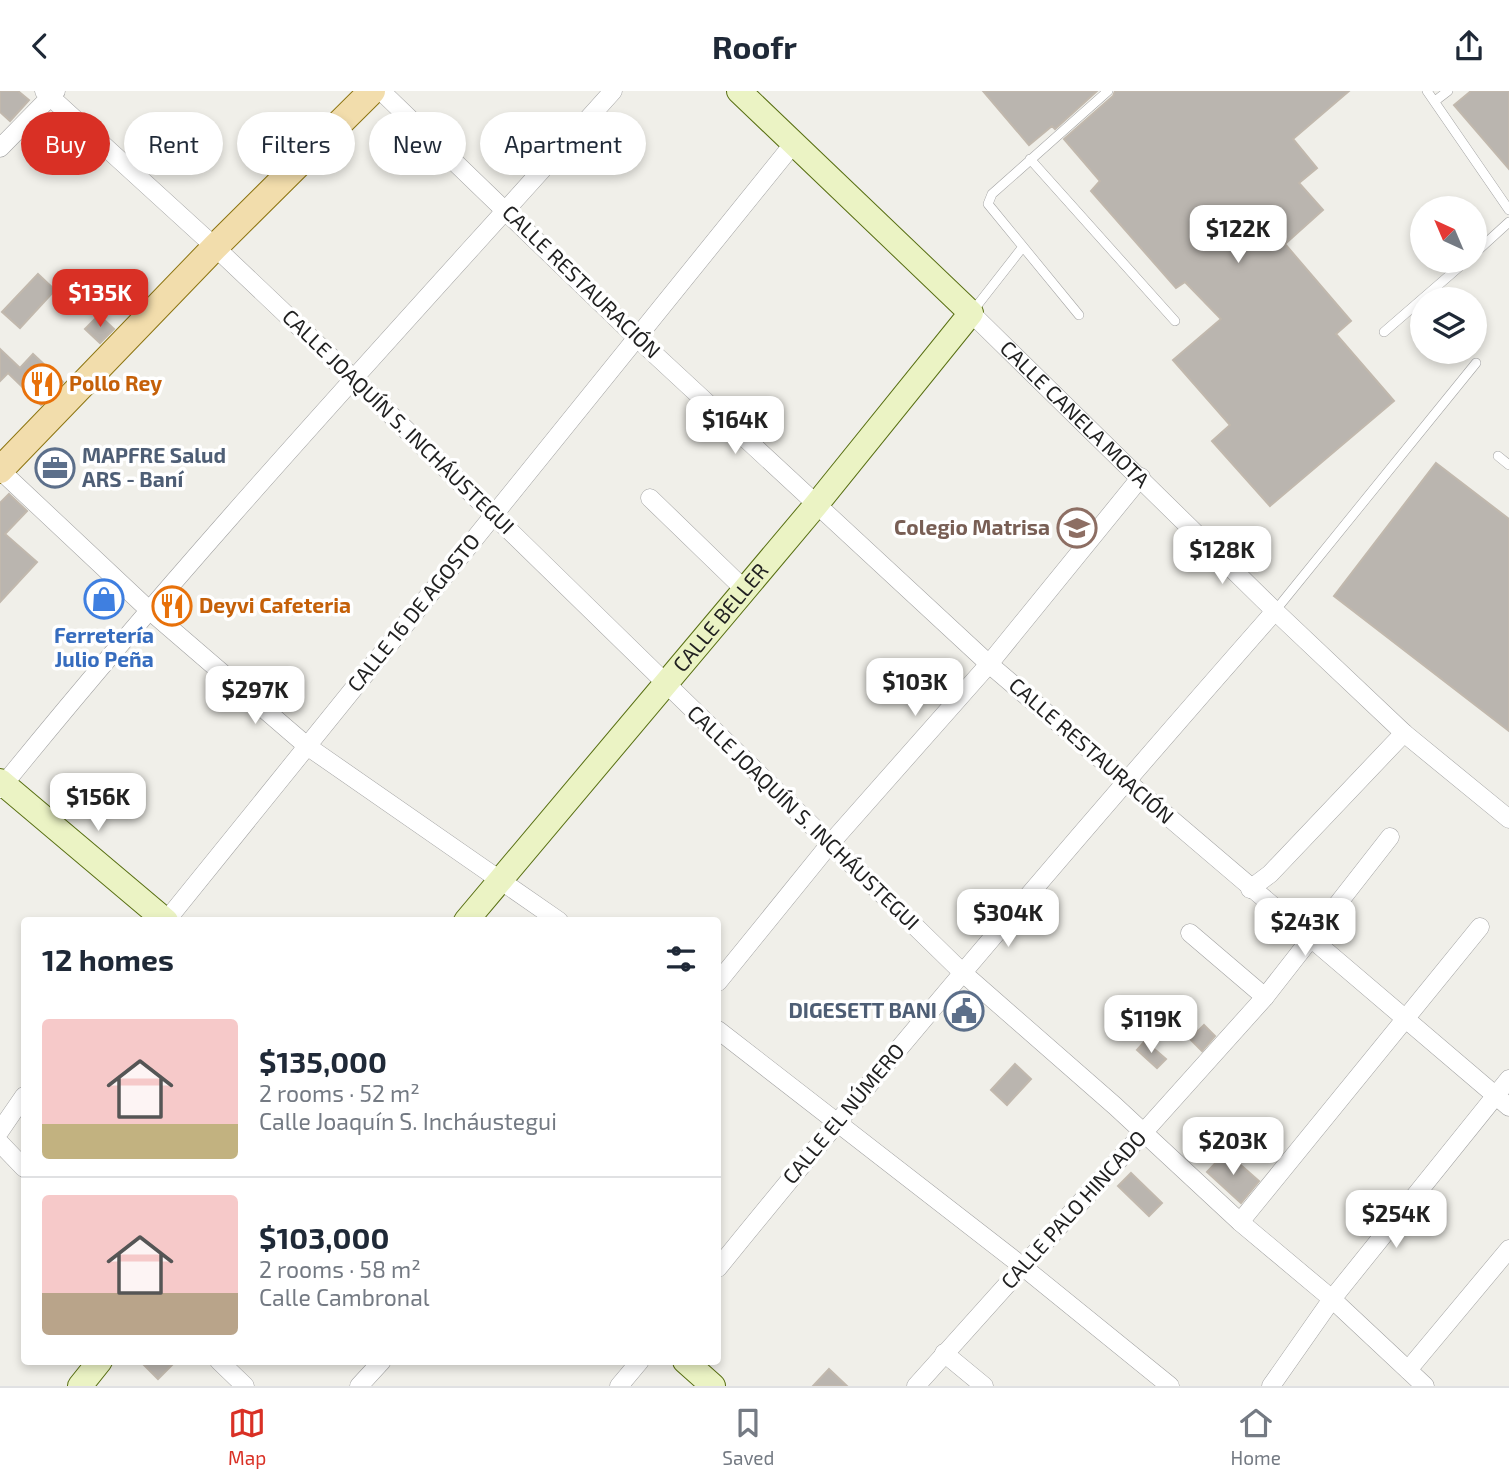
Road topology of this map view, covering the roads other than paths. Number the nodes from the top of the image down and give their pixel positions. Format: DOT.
graph roads {
  1 [pos="372,91"];
  2 [pos="382,91"];
  3 [pos="614,91"];
  4 [pos="1108,91"];
  5 [pos="1427,91"];
  6 [pos="1448,91"];
  7 [pos="50,93"];
  8 [pos="753,96"];
  9 [pos="1435,101"];
  10 [pos="794,143"];
  11 [pos="0,148"];
  12 [pos="1030,159"];
  13 [pos="506,210"];
  14 [pos="1509,210"];
  15 [pos="1509,222"];
  16 [pos="1488,241"];
  17 [pos="215,247"];
  18 [pos="1023,248"];
  19 [pos="1452,273"];
  20 [pos="971,313"];
  21 [pos="1079,315"];
  22 [pos="1175,321"];
  23 [pos="1384,332"];
  24 [pos="637,338"];
  25 [pos="1475,364"];
  26 [pos="353,379"];
  27 [pos="1497,456"];
  28 [pos="1509,465"];
  29 [pos="0,470"];
  30 [pos="1141,477"];
  31 [pos="650,498"];
  32 [pos="816,505"];
  33 [pos="494,515"];
  34 [pos="745,590"];
  35 [pos="149,610"];
  36 [pos="1275,611"];
  37 [pos="989,664"];
  38 [pos="666,684"];
  39 [pos="1404,733"];
  40 [pos="307,746"];
  41 [pos="1126,781"];
  42 [pos="1,784"];
  43 [pos="1506,811"];
  44 [pos="1390,837"];
  45 [pos="829,845"];
  46 [pos="499,880"];
  47 [pos="1250,889"];
  48 [pos="161,917"];
  49 [pos="169,917"];
  50 [pos="469,917"];
  51 [pos="553,917"];
  52 [pos="1480,927"];
  53 [pos="1190,933"];
  54 [pos="1312,938"];
  55 [pos="962,973"];
  56 [pos="721,978"];
  57 [pos="1265,997"];
  58 [pos="1407,1019"];
  59 [pos="721,1032"];
  60 [pos="1509,1079"];
  61 [pos="21,1100"];
  62 [pos="1502,1101"];
  63 [pos="837,1121"];
  64 [pos="0,1131"];
  65 [pos="1142,1133"];
  66 [pos="0,1143"];
  67 [pos="21,1165"];
  68 [pos="1240,1222"];
  69 [pos="1509,1249"];
  70 [pos="721,1264"];
  71 [pos="1022,1266"];
  72 [pos="1332,1299"];
  73 [pos="944,1353"];
  74 [pos="97,1365"];
  75 [pos="223,1365"];
  76 [pos="378,1365"];
  77 [pos="637,1365"];
  78 [pos="689,1365"];
  79 [pos="1408,1370"];
  80 [pos="80,1386"];
  81 [pos="245,1386"];
  82 [pos="359,1386"];
  83 [pos="619,1386"];
  84 [pos="713,1386"];
  85 [pos="916,1386"];
  86 [pos="984,1386"];
  87 [pos="1170,1386"];
  88 [pos="1271,1386"];
  89 [pos="1425,1386"];
  1 -- 17 [label="main road"];
  2 -- 13 [label="street, CALLE RESTAURACIÓN"];
  3 -- 13 [label="street"];
  4 -- 12 [label="lane"];
  5 -- 9 [label="lane"];
  6 -- 9 [label="lane"];
  7 -- 11 [label="street"];
  7 -- 17 [label="street, CALLE JOAQUÍN S. INCHÁUSTEGUI"];
  8 -- 10 [label="main road, CALLE CANELA MOTA"];
  9 -- 14 [label="lane"];
  10 -- 20 [label="main road, CALLE CANELA MOTA"];
  10 -- 24 [label="street, CALLE 16 DE AGOSTO"];
  12 -- 18 [label="lane"];
  12 -- 22 [label="lane"];
  13 -- 24 [label="street, CALLE RESTAURACIÓN"];
  13 -- 26 [label="street"];
  15 -- 16 [label="lane"];
  17 -- 26 [label="street, CALLE JOAQUÍN S. INCHÁUSTEGUI"];
  17 -- 29 [label="main road"];
  18 -- 20 [label="lane"];
  18 -- 21 [label="lane"];
  19 -- 23 [label="lane"];
  20 -- 30 [label="street, CALLE CANELA MOTA"];
  20 -- 32 [label="main road, CALLE BELLER"];
  24 -- 32 [label="street, CALLE RESTAURACIÓN"];
  24 -- 33 [label="street, CALLE 16 DE AGOSTO"];
  25 -- 36 [label="lane"];
  26 -- 33 [label="street, CALLE JOAQUÍN S. INCHÁUSTEGUI"];
  26 -- 35 [label="street"];
  27 -- 28 [label="lane"];
  29 -- 35 [label="street"];
  30 -- 36 [label="street, CALLE CANELA MOTA"];
  30 -- 37 [label="street"];
  31 -- 34 [label="street"];
  32 -- 34 [label="main road, CALLE BELLER"];
  32 -- 37 [label="street, CALLE RESTAURACIÓN"];
  33 -- 38 [label="street, CALLE JOAQUÍN S. INCHÁUSTEGUI"];
  33 -- 40 [label="street, CALLE 16 DE AGOSTO"];
  34 -- 38 [label="main road, CALLE BELLER"];
  35 -- 40 [label="street"];
  35 -- 42 [label="street"];
  36 -- 39 [label="street, CALLE CANELA MOTA"];
  36 -- 41 [label="street, CALLE EL NÚMERO"];
  37 -- 41 [label="street, CALLE RESTAURACIÓN"];
  37 -- 45 [label="street"];
  38 -- 45 [label="street, CALLE JOAQUÍN S. INCHÁUSTEGUI"];
  38 -- 46 [label="main road, CALLE BELLER"];
  39 -- 43 [label="street, CALLE CANELA MOTA"];
  39 -- 47 [label="street"];
  40 -- 46 [label="street"];
  40 -- 49 [label="street, CALLE 16 DE AGOSTO"];
  41 -- 47 [label="street, CALLE RESTAURACIÓN"];
  41 -- 55 [label="street, CALLE EL NÚMERO"];
  42 -- 48 [label="main road"];
  44 -- 54 [label="street, CALLE PALO HINCADO"];
  45 -- 55 [label="street, CALLE JOAQUÍN S. INCHÁUSTEGUI"];
  45 -- 56 [label="street"];
  46 -- 50 [label="main road, CALLE BELLER"];
  46 -- 51 [label="street"];
  47 -- 54 [label="street, CALLE RESTAURACIÓN"];
  52 -- 58 [label="street"];
  53 -- 57 [label="street"];
  54 -- 57 [label="street, CALLE PALO HINCADO"];
  54 -- 58 [label="street, CALLE RESTAURACIÓN"];
  55 -- 63 [label="street, CALLE EL NÚMERO"];
  55 -- 65 [label="street, CALLE JOAQUÍN S. INCHÁUSTEGUI"];
  57 -- 65 [label="street, CALLE PALO HINCADO"];
  58 -- 62 [label="street, CALLE RESTAURACIÓN"];
  58 -- 68 [label="street"];
  59 -- 63 [label="street"];
  60 -- 62 [label="street"];
  61 -- 64 [label="street"];
  62 -- 72 [label="street"];
  63 -- 70 [label="street, CALLE EL NÚMERO"];
  63 -- 71 [label="street"];
  65 -- 68 [label="street, CALLE JOAQUÍN S. INCHÁUSTEGUI"];
  65 -- 71 [label="street, CALLE PALO HINCADO"];
  66 -- 67 [label="street"];
  68 -- 72 [label="street, CALLE JOAQUÍN S. INCHÁUSTEGUI"];
  69 -- 79 [label="street"];
  71 -- 73 [label="street, CALLE PALO HINCADO"];
  71 -- 87 [label="street"];
  72 -- 79 [label="street, CALLE JOAQUÍN S. INCHÁUSTEGUI"];
  72 -- 88 [label="street"];
  73 -- 85 [label="street, CALLE PALO HINCADO"];
  73 -- 86 [label="street"];
  74 -- 80 [label="main road"];
  75 -- 81 [label="street"];
  76 -- 82 [label="street"];
  77 -- 83 [label="street"];
  78 -- 84 [label="main road"];
  79 -- 89 [label="street, CALLE JOAQUÍN S. INCHÁUSTEGUI"];
}
